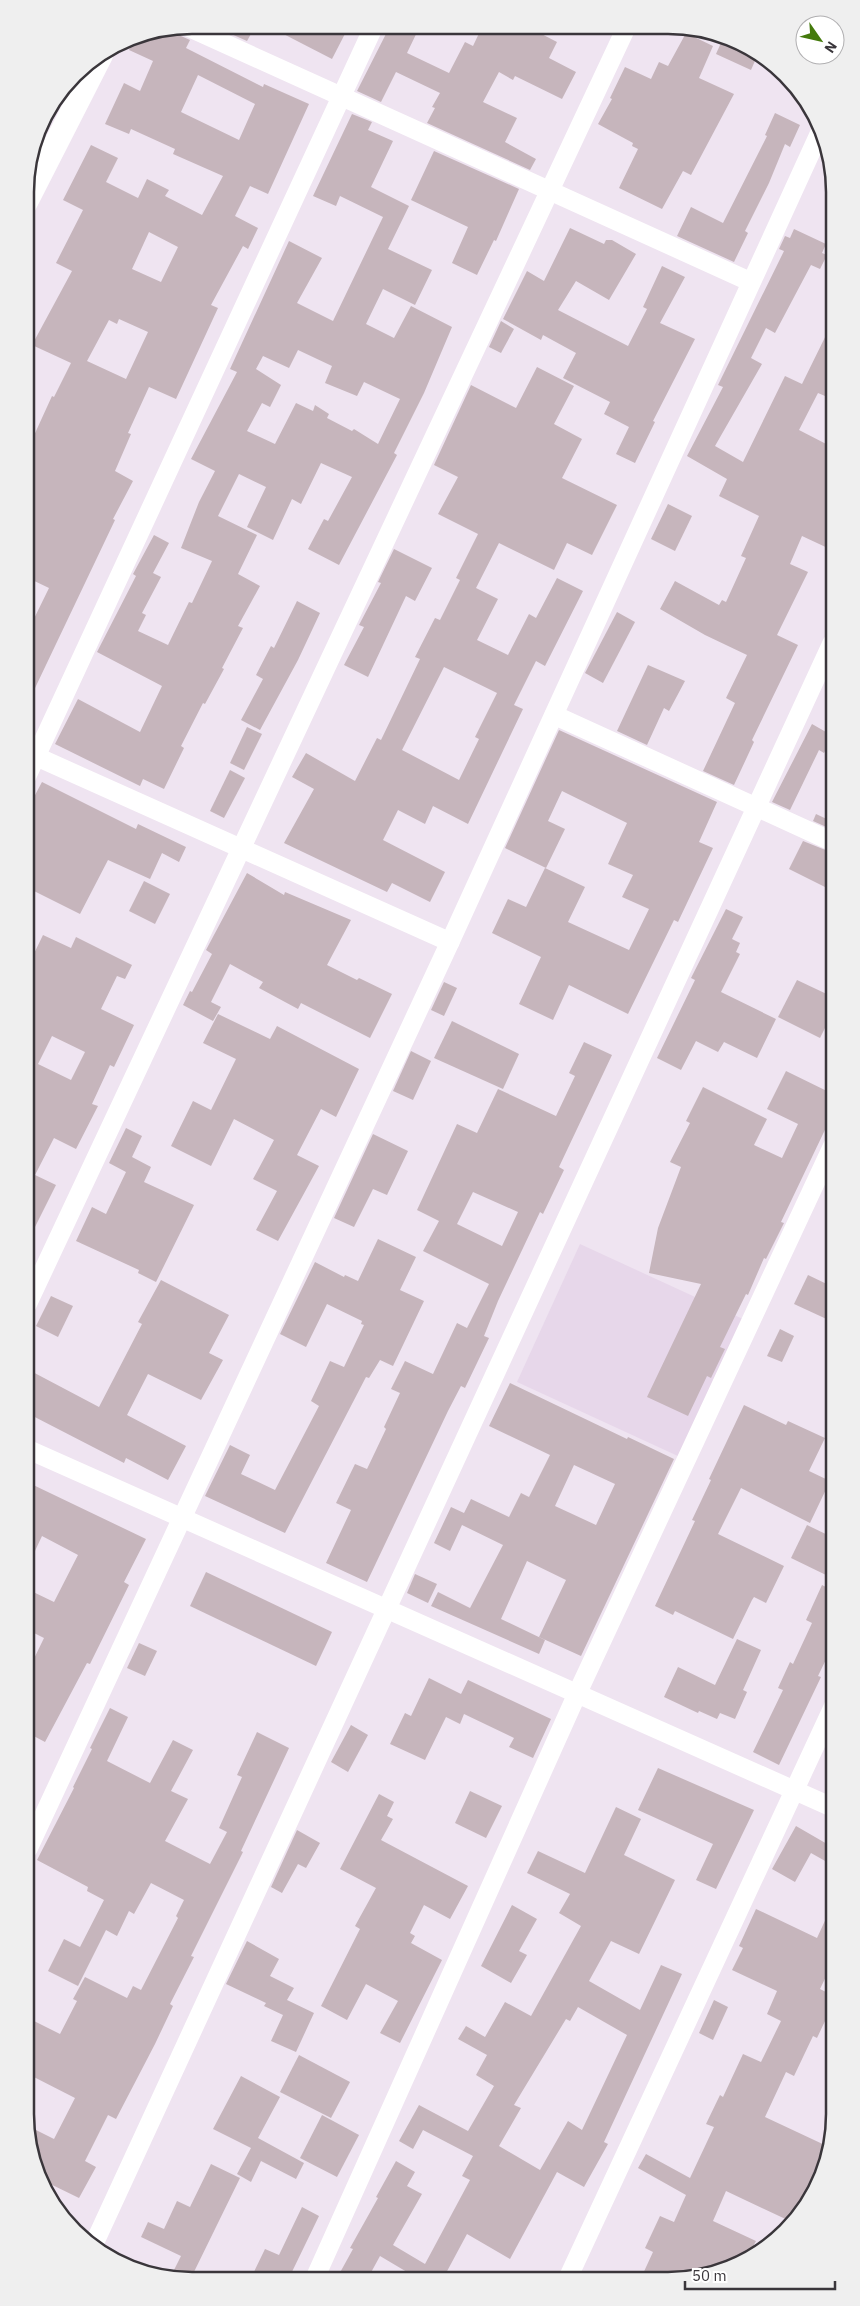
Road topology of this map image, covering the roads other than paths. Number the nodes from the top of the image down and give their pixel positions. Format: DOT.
graph roads {
  1 [pos="204,34"];
  2 [pos="370,34"];
  3 [pos="623,34"];
  4 [pos="95,68"];
  5 [pos="342,97"];
  6 [pos="817,138"];
  7 [pos="34,186"];
  8 [pos="549,190"];
  9 [pos="751,282"];
  10 [pos="826,656"];
  11 [pos="554,715"];
  12 [pos="34,748"];
  13 [pos="34,755"];
  14 [pos="757,807"];
  15 [pos="826,839"];
  16 [pos="241,848"];
  17 [pos="450,942"];
  18 [pos="826,1160"];
  19 [pos="34,1290"];
  20 [pos="34,1452"];
  21 [pos="183,1518"];
  22 [pos="387,1609"];
  23 [pos="578,1694"];
  24 [pos="826,1723"];
  25 [pos="796,1790"];
  26 [pos="826,1804"];
  27 [pos="34,1836"];
  28 [pos="96,2239"];
  29 [pos="318,2272"];
  30 [pos="571,2272"];
  1 -- 5 [label="street"];
  2 -- 5 [label="street"];
  3 -- 8 [label="street"];
  4 -- 7 [label="street"];
  5 -- 8 [label="street"];
  5 -- 12 [label="street"];
  6 -- 9 [label="street"];
  8 -- 9 [label="street"];
  8 -- 16 [label="street"];
  9 -- 11 [label="street"];
  10 -- 14 [label="street"];
  11 -- 14 [label="street"];
  11 -- 17 [label="street"];
  13 -- 16 [label="street"];
  14 -- 15 [label="street"];
  14 -- 22 [label="street"];
  16 -- 17 [label="street"];
  16 -- 19 [label="street"];
  17 -- 21 [label="street"];
  18 -- 23 [label="street"];
  20 -- 21 [label="street"];
  21 -- 22 [label="street"];
  21 -- 27 [label="street"];
  22 -- 23 [label="street"];
  22 -- 28 [label="street"];
  23 -- 25 [label="street"];
  23 -- 29 [label="street"];
  24 -- 25 [label="street"];
  25 -- 26 [label="street"];
  25 -- 30 [label="street"];
}
